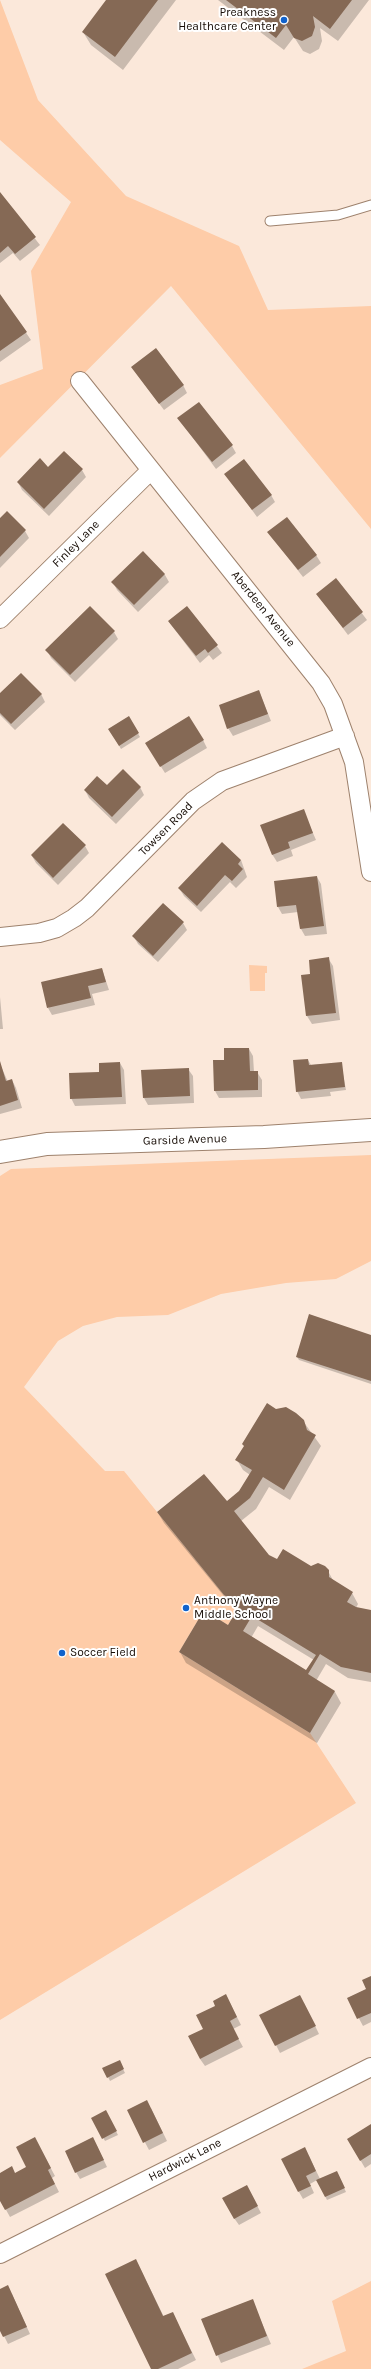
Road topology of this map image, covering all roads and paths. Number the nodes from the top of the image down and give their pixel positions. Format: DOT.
graph roads {
  1 [pos="371,205"];
  2 [pos="270,221"];
  3 [pos="80,382"];
  4 [pos="151,470"];
  5 [pos="0,619"];
  6 [pos="345,736"];
  7 [pos="371,872"];
  8 [pos="0,937"];
  9 [pos="371,1130"];
  10 [pos="0,1152"];
  11 [pos="371,2066"];
  12 [pos="0,2254"];
  1 -- 2 [label="lane"];
  3 -- 4 [label="street, Aberdeen Avenue"];
  4 -- 5 [label="street, Finley Lane"];
  4 -- 6 [label="street, Aberdeen Avenue"];
  6 -- 7 [label="street, Aberdeen Avenue"];
  6 -- 8 [label="street, Towsen Road"];
  9 -- 10 [label="street, Garside Avenue"];
  11 -- 12 [label="street, Hardwick Lane"];
}
